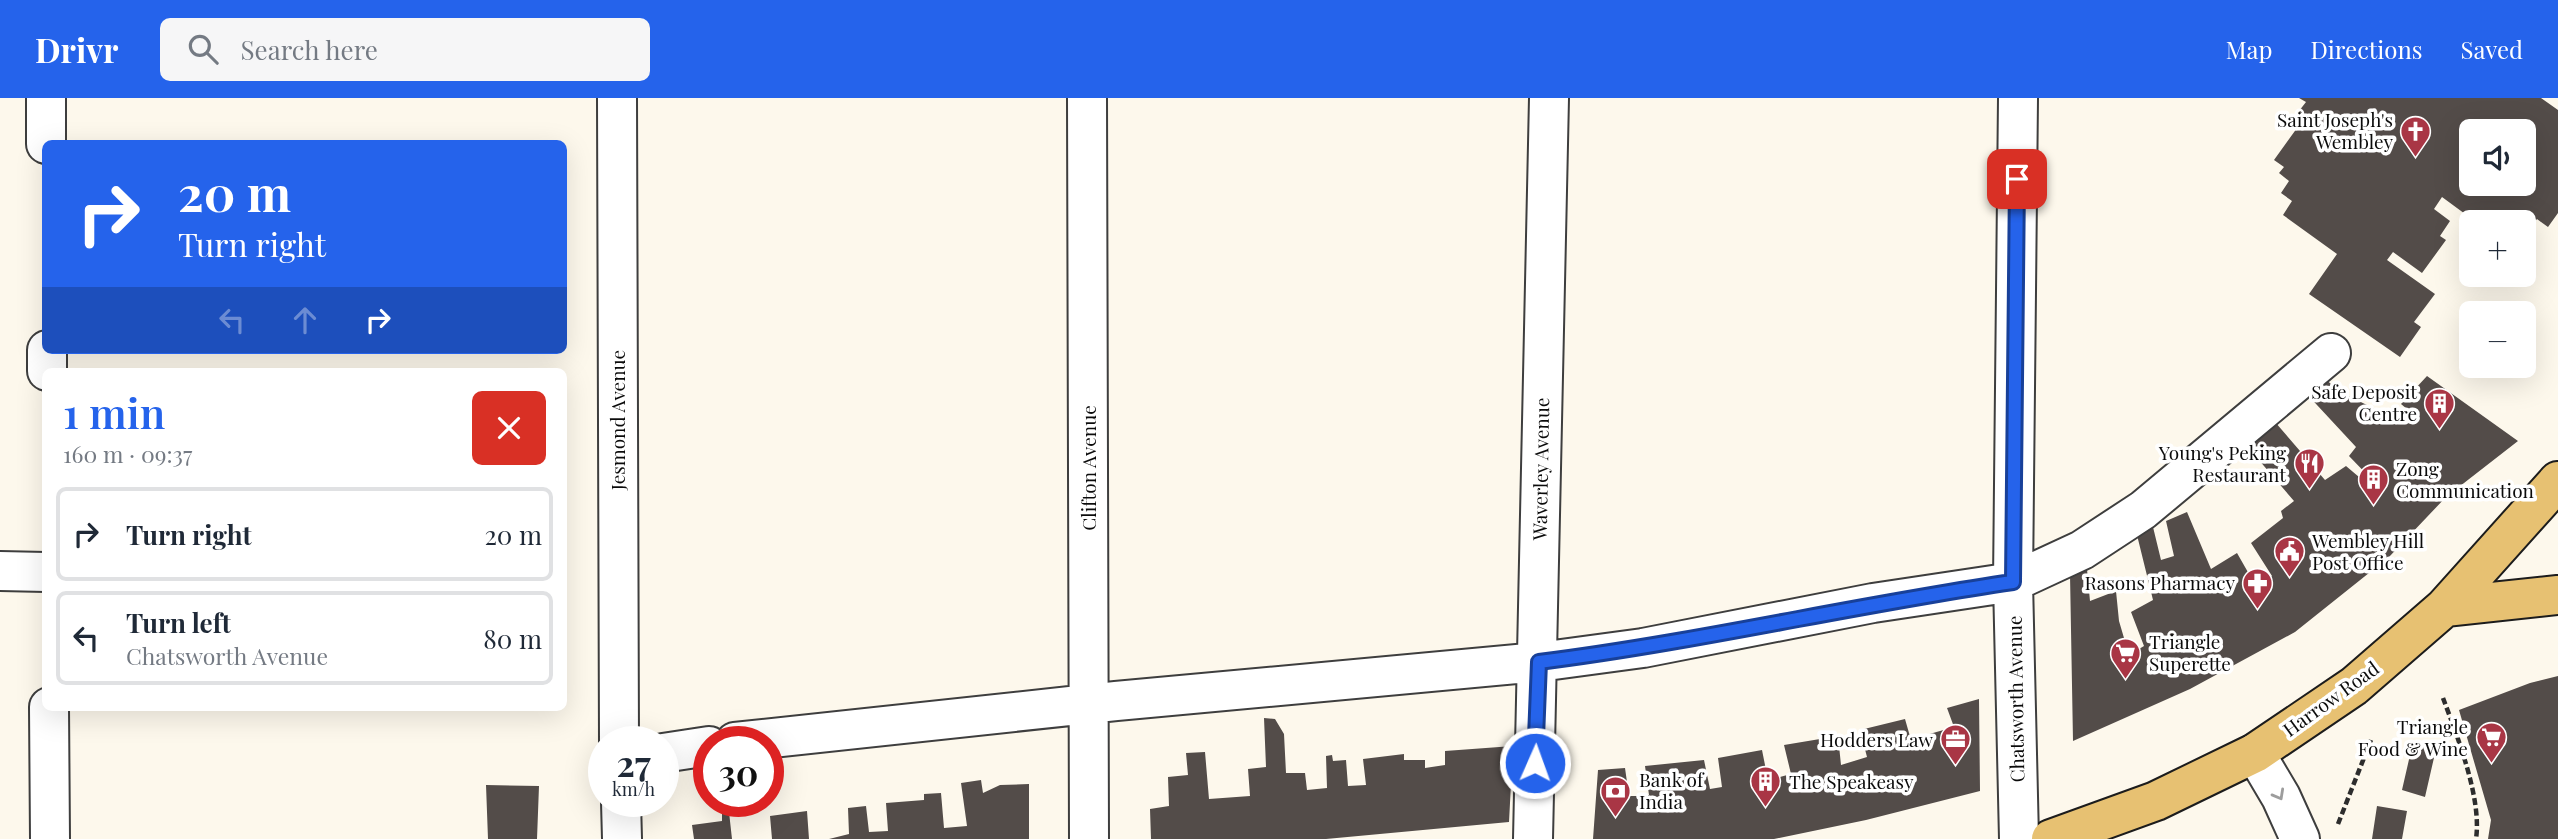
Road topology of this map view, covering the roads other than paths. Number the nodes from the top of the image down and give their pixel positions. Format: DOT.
graph roads {
  1 [pos="46,98"];
  2 [pos="617,98"];
  3 [pos="1087,98"];
  4 [pos="1549,98"];
  5 [pos="2018,98"];
  6 [pos="46,140"];
  7 [pos="2331,353"];
  8 [pos="2558,481"];
  9 [pos="0,571"];
  10 [pos="42,572"];
  11 [pos="2013,582"];
  12 [pos="2558,595"];
  13 [pos="2445,607"];
  14 [pos="1539,662"];
  15 [pos="1090,704"];
  16 [pos="49,711"];
  17 [pos="619,726"];
  18 [pos="784,737"];
  19 [pos="2255,753"];
  20 [pos="621,817"];
  21 [pos="50,839"];
  22 [pos="622,839"];
  23 [pos="1089,839"];
  24 [pos="1533,839"];
  25 [pos="2019,839"];
  26 [pos="2051,839"];
  27 [pos="2300,839"];
  1 -- 6 [label="street"];
  2 -- 17 [label="street, Jesmond Avenue"];
  3 -- 15 [label="street, Clifton Avenue"];
  4 -- 14 [label="street, Waverley Avenue"];
  5 -- 11 [label="street, Chatsworth Avenue"];
  7 -- 11 [label="street"];
  8 -- 13 [label="main road, Harrow Road"];
  9 -- 10 [label="street"];
  11 -- 14 [label="street"];
  11 -- 25 [label="street, Chatsworth Avenue"];
  12 -- 13 [label="main road"];
  13 -- 19 [label="main road, Harrow Road"];
  14 -- 15 [label="street"];
  14 -- 24 [label="street, Waverley Avenue"];
  15 -- 18 [label="street"];
  15 -- 23 [label="street, Clifton Avenue"];
  16 -- 21 [label="street"];
  19 -- 26 [label="main road, Harrow Road"];
  19 -- 27 [label="street, one-way"];
  20 -- 22 [label="street"];
}
